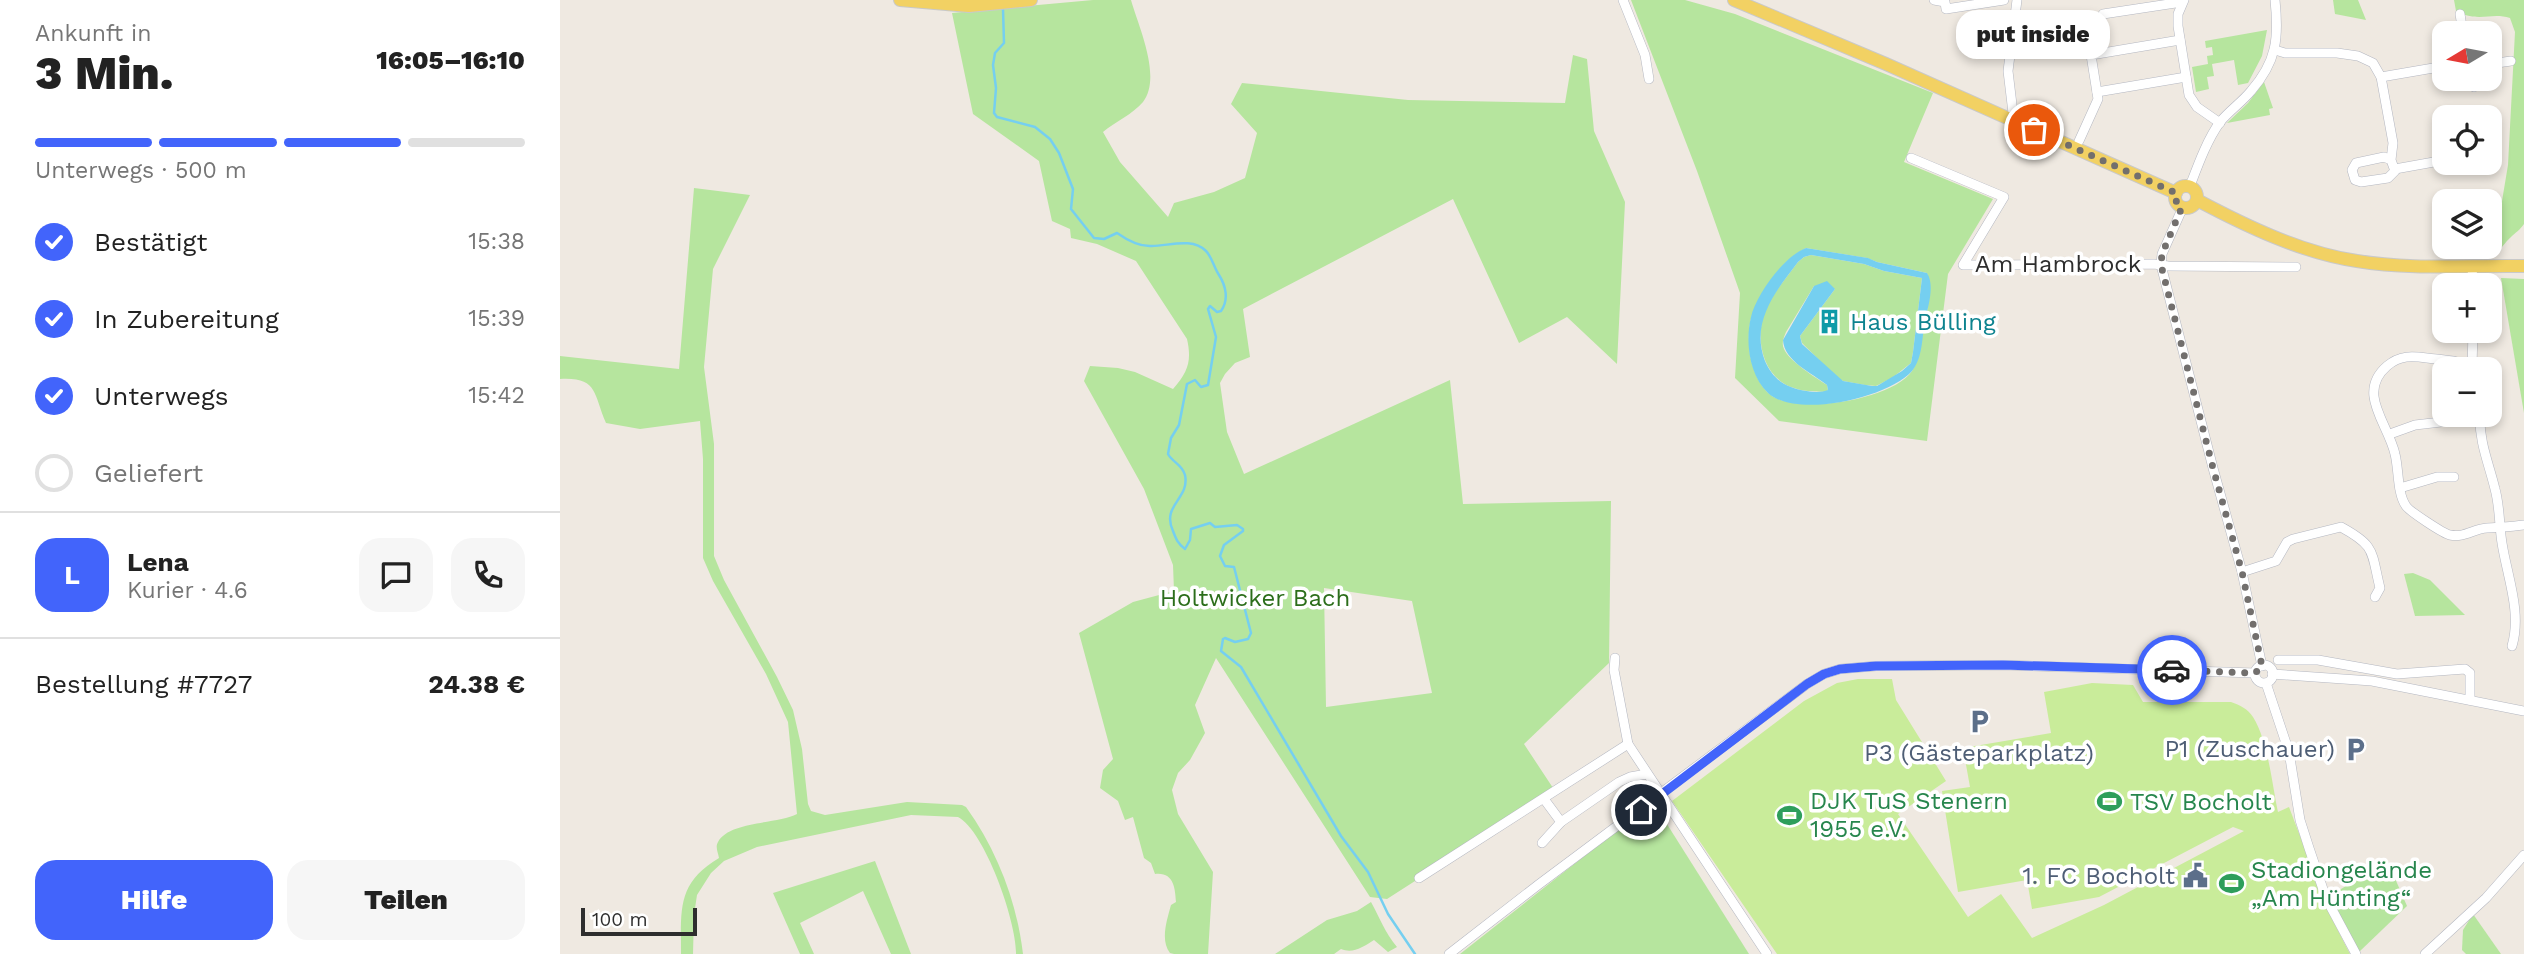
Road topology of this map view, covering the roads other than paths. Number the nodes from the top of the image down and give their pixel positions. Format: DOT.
graph roads {
  1 [pos="901,0"];
  2 [pos="1031,0"];
  3 [pos="1623,0"];
  4 [pos="1934,0"];
  5 [pos="2004,0"];
  6 [pos="2017,0"];
  7 [pos="2275,0"];
  8 [pos="1742,1"];
  9 [pos="2183,1"];
  10 [pos="1981,2"];
  11 [pos="2134,4"];
  12 [pos="2103,14"];
  13 [pos="2460,14"];
  14 [pos="2461,21"];
  15 [pos="2180,40"];
  16 [pos="2275,50"];
  17 [pos="2511,61"];
  18 [pos="2502,62"];
  19 [pos="2432,68"];
  20 [pos="2381,77"];
  21 [pos="2186,78"];
  22 [pos="1649,79"];
  23 [pos="2097,92"];
  24 [pos="2013,113"];
  25 [pos="2220,123"];
  26 [pos="2079,141"];
  27 [pos="1911,158"];
  28 [pos="2432,161"];
  29 [pos="2190,186"];
  30 [pos="2176,193"];
  31 [pos="2197,201"];
  32 [pos="2182,207"];
  33 [pos="2161,265"];
  34 [pos="2472,266"];
  35 [pos="2524,266"];
  36 [pos="2296,267"];
  37 [pos="2472,273"];
  38 [pos="2432,361"];
  39 [pos="2432,423"];
  40 [pos="2481,427"];
  41 [pos="2389,434"];
  42 [pos="2454,477"];
  43 [pos="2400,488"];
  44 [pos="2524,525"];
  45 [pos="2501,528"];
  46 [pos="2242,572"];
  47 [pos="2375,597"];
  48 [pos="2512,646"];
  49 [pos="1615,658"];
  50 [pos="2278,660"];
  51 [pos="2262,666"];
  52 [pos="2255,673"];
  53 [pos="2272,674"];
  54 [pos="2266,683"];
  55 [pos="2470,699"];
  56 [pos="2524,711"];
  57 [pos="1628,744"];
  58 [pos="1647,774"];
  59 [pos="1660,795"];
  60 [pos="1544,799"];
  61 [pos="1561,822"];
  62 [pos="1542,843"];
  63 [pos="2524,855"];
  64 [pos="1419,878"];
  65 [pos="1449,954"];
  66 [pos="1767,954"];
  67 [pos="2356,954"];
  68 [pos="2426,954"];
  1 -- 2 [label="main road"];
  3 -- 22 [label="street"];
  4 -- 10 [label="street"];
  5 -- 10 [label="street"];
  6 -- 24 [label="street"];
  7 -- 16 [label="street"];
  8 -- 30 [label="main road"];
  9 -- 11 [label="street"];
  9 -- 15 [label="street"];
  11 -- 12 [label="street"];
  13 -- 14 [label="street"];
  15 -- 21 [label="street"];
  15 -- 23 [label="street"];
  16 -- 20 [label="street"];
  16 -- 25 [label="street"];
  17 -- 18 [label="street"];
  19 -- 20 [label="street"];
  20 -- 28 [label="street"];
  21 -- 23 [label="street"];
  21 -- 25 [label="street"];
  23 -- 26 [label="street"];
  25 -- 29 [label="street"];
  27 -- 33 [label="street, Am Hambrock"];
  29 -- 30 [label="main road"];
  29 -- 31 [label="main road"];
  30 -- 32 [label="main road"];
  31 -- 32 [label="main road"];
  31 -- 34 [label="main road"];
  32 -- 33 [label="street"];
  33 -- 36 [label="street"];
  33 -- 46 [label="street"];
  34 -- 35 [label="main road"];
  34 -- 37 [label="street"];
  38 -- 41 [label="street"];
  39 -- 41 [label="street"];
  40 -- 45 [label="street"];
  41 -- 43 [label="street"];
  42 -- 43 [label="street"];
  43 -- 45 [label="street"];
  44 -- 45 [label="street"];
  45 -- 48 [label="street"];
  46 -- 47 [label="street"];
  46 -- 51 [label="street"];
  49 -- 57 [label="street"];
  50 -- 55 [label="street"];
  51 -- 52 [label="street"];
  51 -- 53 [label="street"];
  52 -- 54 [label="street"];
  52 -- 59 [label="street"];
  53 -- 54 [label="street"];
  53 -- 55 [label="street"];
  54 -- 67 [label="street"];
  55 -- 56 [label="street"];
  57 -- 58 [label="street"];
  57 -- 60 [label="street"];
  58 -- 59 [label="street"];
  58 -- 61 [label="street"];
  59 -- 65 [label="street"];
  59 -- 66 [label="street"];
  60 -- 61 [label="street"];
  60 -- 64 [label="street"];
  61 -- 62 [label="street"];
  63 -- 68 [label="street"];
}
